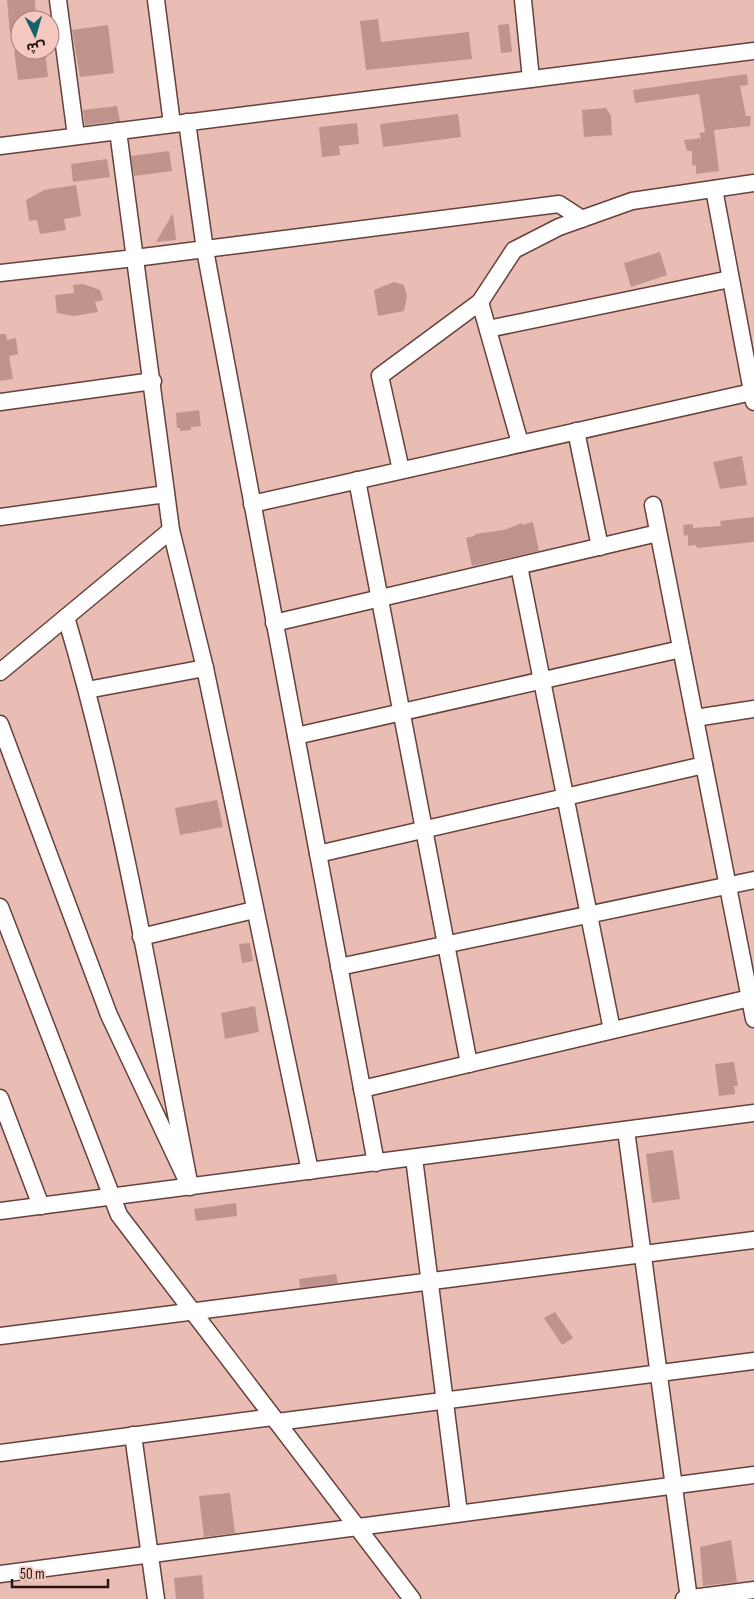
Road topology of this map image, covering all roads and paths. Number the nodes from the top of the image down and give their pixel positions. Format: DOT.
graph roads {
  1 [pos="58,0"];
  2 [pos="156,0"];
  3 [pos="523,0"];
  4 [pos="754,51"];
  5 [pos="531,79"];
  6 [pos="180,123"];
  7 [pos="118,131"];
  8 [pos="76,136"];
  9 [pos="0,146"];
  10 [pos="754,183"];
  11 [pos="714,189"];
  12 [pos="582,219"];
  13 [pos="205,250"];
  14 [pos="135,258"];
  15 [pos="0,273"];
  16 [pos="730,278"];
  17 [pos="480,302"];
  18 [pos="488,329"];
  19 [pos="153,381"];
  20 [pos="753,397"];
  21 [pos="0,402"];
  22 [pos="576,431"];
  23 [pos="520,443"];
  24 [pos="401,470"];
  25 [pos="357,480"];
  26 [pos="166,494"];
  27 [pos="252,504"];
  28 [pos="653,505"];
  29 [pos="0,517"];
  30 [pos="171,530"];
  31 [pos="658,533"];
  32 [pos="600,547"];
  33 [pos="519,566"];
  34 [pos="380,598"];
  35 [pos="66,617"];
  36 [pos="274,623"];
  37 [pos="681,650"];
  38 [pos="205,668"];
  39 [pos="0,672"];
  40 [pos="542,681"];
  41 [pos="87,690"];
  42 [pos="754,709"];
  43 [pos="402,712"];
  44 [pos="695,718"];
  45 [pos="0,724"];
  46 [pos="296,736"];
  47 [pos="704,765"];
  48 [pos="565,797"];
  49 [pos="424,830"];
  50 [pos="318,854"];
  51 [pos="754,880"];
  52 [pos="728,885"];
  53 [pos="0,907"];
  54 [pos="254,910"];
  55 [pos="589,914"];
  56 [pos="141,937"];
  57 [pos="446,945"];
  58 [pos="339,967"];
  59 [pos="750,998"];
  60 [pos="754,1019"];
  61 [pos="612,1030"];
  62 [pos="469,1064"];
  63 [pos="362,1089"];
  64 [pos="0,1098"];
  65 [pos="754,1113"];
  66 [pos="626,1130"];
  67 [pos="414,1158"];
  68 [pos="376,1163"];
  69 [pos="310,1171"];
  70 [pos="190,1187"];
  71 [pos="112,1196"];
  72 [pos="41,1206"];
  73 [pos="0,1211"];
  74 [pos="754,1240"];
  75 [pos="643,1254"];
  76 [pos="430,1281"];
  77 [pos="193,1312"];
  78 [pos="0,1336"];
  79 [pos="754,1361"];
  80 [pos="659,1374"];
  81 [pos="444,1401"];
  82 [pos="275,1420"];
  83 [pos="133,1435"];
  84 [pos="0,1453"];
  85 [pos="754,1475"];
  86 [pos="672,1486"];
  87 [pos="460,1513"];
  88 [pos="357,1527"];
  89 [pos="149,1554"];
  90 [pos="0,1574"];
  91 [pos="754,1590"];
  92 [pos="156,1599"];
  93 [pos="412,1599"];
  94 [pos="684,1599"];
  95 [pos="689,1599"];
  1 -- 8 [label="street"];
  2 -- 6 [label="street"];
  3 -- 5 [label="street"];
  4 -- 5 [label="street"];
  5 -- 6 [label="street"];
  6 -- 7 [label="street"];
  6 -- 13 [label="street"];
  7 -- 8 [label="street"];
  7 -- 14 [label="street"];
  8 -- 9 [label="street"];
  10 -- 11 [label="street"];
  11 -- 12 [label="street"];
  11 -- 16 [label="street"];
  12 -- 13 [label="street"];
  12 -- 17 [label="street"];
  13 -- 14 [label="street"];
  13 -- 27 [label="street"];
  14 -- 15 [label="street"];
  14 -- 19 [label="street"];
  16 -- 18 [label="street"];
  16 -- 20 [label="street"];
  17 -- 18 [label="street"];
  17 -- 24 [label="street"];
  18 -- 23 [label="street"];
  19 -- 21 [label="street"];
  19 -- 26 [label="street"];
  20 -- 22 [label="street"];
  22 -- 23 [label="street"];
  22 -- 32 [label="street"];
  23 -- 24 [label="street"];
  24 -- 25 [label="street"];
  25 -- 27 [label="street"];
  25 -- 34 [label="street"];
  26 -- 29 [label="street"];
  26 -- 30 [label="street"];
  27 -- 36 [label="street"];
  28 -- 31 [label="street"];
  30 -- 35 [label="street"];
  30 -- 38 [label="street"];
  31 -- 32 [label="street"];
  31 -- 37 [label="street"];
  32 -- 33 [label="street"];
  33 -- 34 [label="street"];
  33 -- 40 [label="street"];
  34 -- 36 [label="street"];
  34 -- 43 [label="street"];
  35 -- 39 [label="street"];
  35 -- 41 [label="street"];
  36 -- 46 [label="street"];
  37 -- 40 [label="street"];
  37 -- 44 [label="street"];
  38 -- 41 [label="street"];
  38 -- 54 [label="street"];
  40 -- 43 [label="street"];
  40 -- 48 [label="street"];
  41 -- 56 [label="street"];
  42 -- 44 [label="street"];
  43 -- 46 [label="street"];
  43 -- 49 [label="street"];
  44 -- 47 [label="street"];
  45 -- 70 [label="street"];
  46 -- 50 [label="street"];
  47 -- 48 [label="street"];
  47 -- 52 [label="street"];
  48 -- 49 [label="street"];
  48 -- 55 [label="street"];
  49 -- 50 [label="street"];
  49 -- 57 [label="street"];
  50 -- 58 [label="street"];
  51 -- 52 [label="street"];
  52 -- 55 [label="street"];
  52 -- 59 [label="street"];
  53 -- 71 [label="street"];
  54 -- 56 [label="street"];
  54 -- 69 [label="street"];
  55 -- 57 [label="street"];
  55 -- 61 [label="street"];
  56 -- 70 [label="street"];
  57 -- 58 [label="street"];
  57 -- 62 [label="street"];
  58 -- 63 [label="street"];
  59 -- 60 [label="street"];
  59 -- 61 [label="street"];
  61 -- 62 [label="street"];
  62 -- 63 [label="street"];
  63 -- 68 [label="street"];
  64 -- 72 [label="street"];
  65 -- 66 [label="street"];
  66 -- 67 [label="street"];
  66 -- 75 [label="street"];
  67 -- 68 [label="street"];
  67 -- 76 [label="street"];
  68 -- 69 [label="street"];
  69 -- 70 [label="street"];
  70 -- 71 [label="street"];
  71 -- 72 [label="street"];
  71 -- 77 [label="street"];
  72 -- 73 [label="street"];
  74 -- 75 [label="street"];
  75 -- 76 [label="street"];
  75 -- 80 [label="street"];
  76 -- 77 [label="street"];
  76 -- 81 [label="street"];
  77 -- 78 [label="street"];
  77 -- 82 [label="street"];
  79 -- 80 [label="street"];
  80 -- 81 [label="street"];
  80 -- 86 [label="street"];
  81 -- 82 [label="street"];
  81 -- 87 [label="street"];
  82 -- 83 [label="street"];
  82 -- 88 [label="street"];
  83 -- 84 [label="street"];
  83 -- 89 [label="street"];
  85 -- 86 [label="street"];
  86 -- 87 [label="street"];
  86 -- 95 [label="street"];
  87 -- 88 [label="street"];
  88 -- 89 [label="street"];
  88 -- 93 [label="street"];
  89 -- 90 [label="street"];
  89 -- 92 [label="street"];
  91 -- 95 [label="street"];
  94 -- 95 [label="street"];
}
